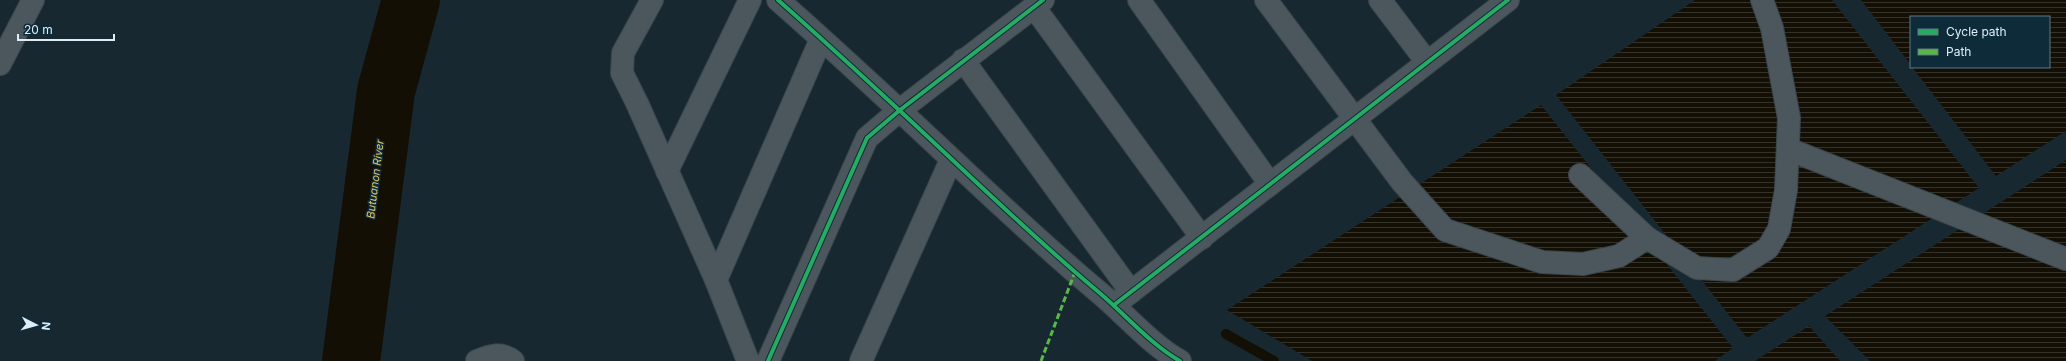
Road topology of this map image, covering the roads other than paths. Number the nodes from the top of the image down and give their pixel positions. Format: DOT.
graph roads {
  1 [pos="34,0"];
  2 [pos="652,0"];
  3 [pos="750,0"];
  4 [pos="778,0"];
  5 [pos="1139,0"];
  6 [pos="1266,0"];
  7 [pos="1380,0"];
  8 [pos="1762,0"];
  9 [pos="1500,2"];
  10 [pos="1038,4"];
  11 [pos="821,39"];
  12 [pos="3,53"];
  13 [pos="963,60"];
  14 [pos="1427,62"];
  15 [pos="900,110"];
  16 [pos="1356,119"];
  17 [pos="1788,149"];
  18 [pos="951,160"];
  19 [pos="667,171"];
  20 [pos="1580,175"];
  21 [pos="1270,184"];
  22 [pos="1202,238"];
  23 [pos="1647,238"];
  24 [pos="2066,259"];
  25 [pos="716,280"];
  26 [pos="1123,299"];
  27 [pos="1171,359"];
  28 [pos="477,361"];
  29 [pos="513,361"];
  30 [pos="748,361"];
  31 [pos="768,361"];
  32 [pos="861,361"];
  1 -- 12 [label="street"];
  2 -- 19 [label="street"];
  3 -- 19 [label="street"];
  4 -- 11 [label="street"];
  5 -- 21 [label="street"];
  6 -- 16 [label="street"];
  7 -- 14 [label="street"];
  8 -- 17 [label="street"];
  9 -- 14 [label="street"];
  10 -- 13 [label="street"];
  10 -- 22 [label="street"];
  11 -- 15 [label="street"];
  11 -- 25 [label="street"];
  13 -- 15 [label="street"];
  13 -- 26 [label="street"];
  14 -- 16 [label="street"];
  15 -- 18 [label="street"];
  15 -- 31 [label="street"];
  16 -- 21 [label="street"];
  16 -- 23 [label="street"];
  17 -- 23 [label="street"];
  17 -- 24 [label="street"];
  18 -- 26 [label="street"];
  18 -- 32 [label="street"];
  19 -- 25 [label="street"];
  20 -- 23 [label="street"];
  21 -- 22 [label="street"];
  22 -- 26 [label="street"];
  25 -- 30 [label="street"];
  26 -- 27 [label="street"];
  28 -- 29 [label="street"];
}
